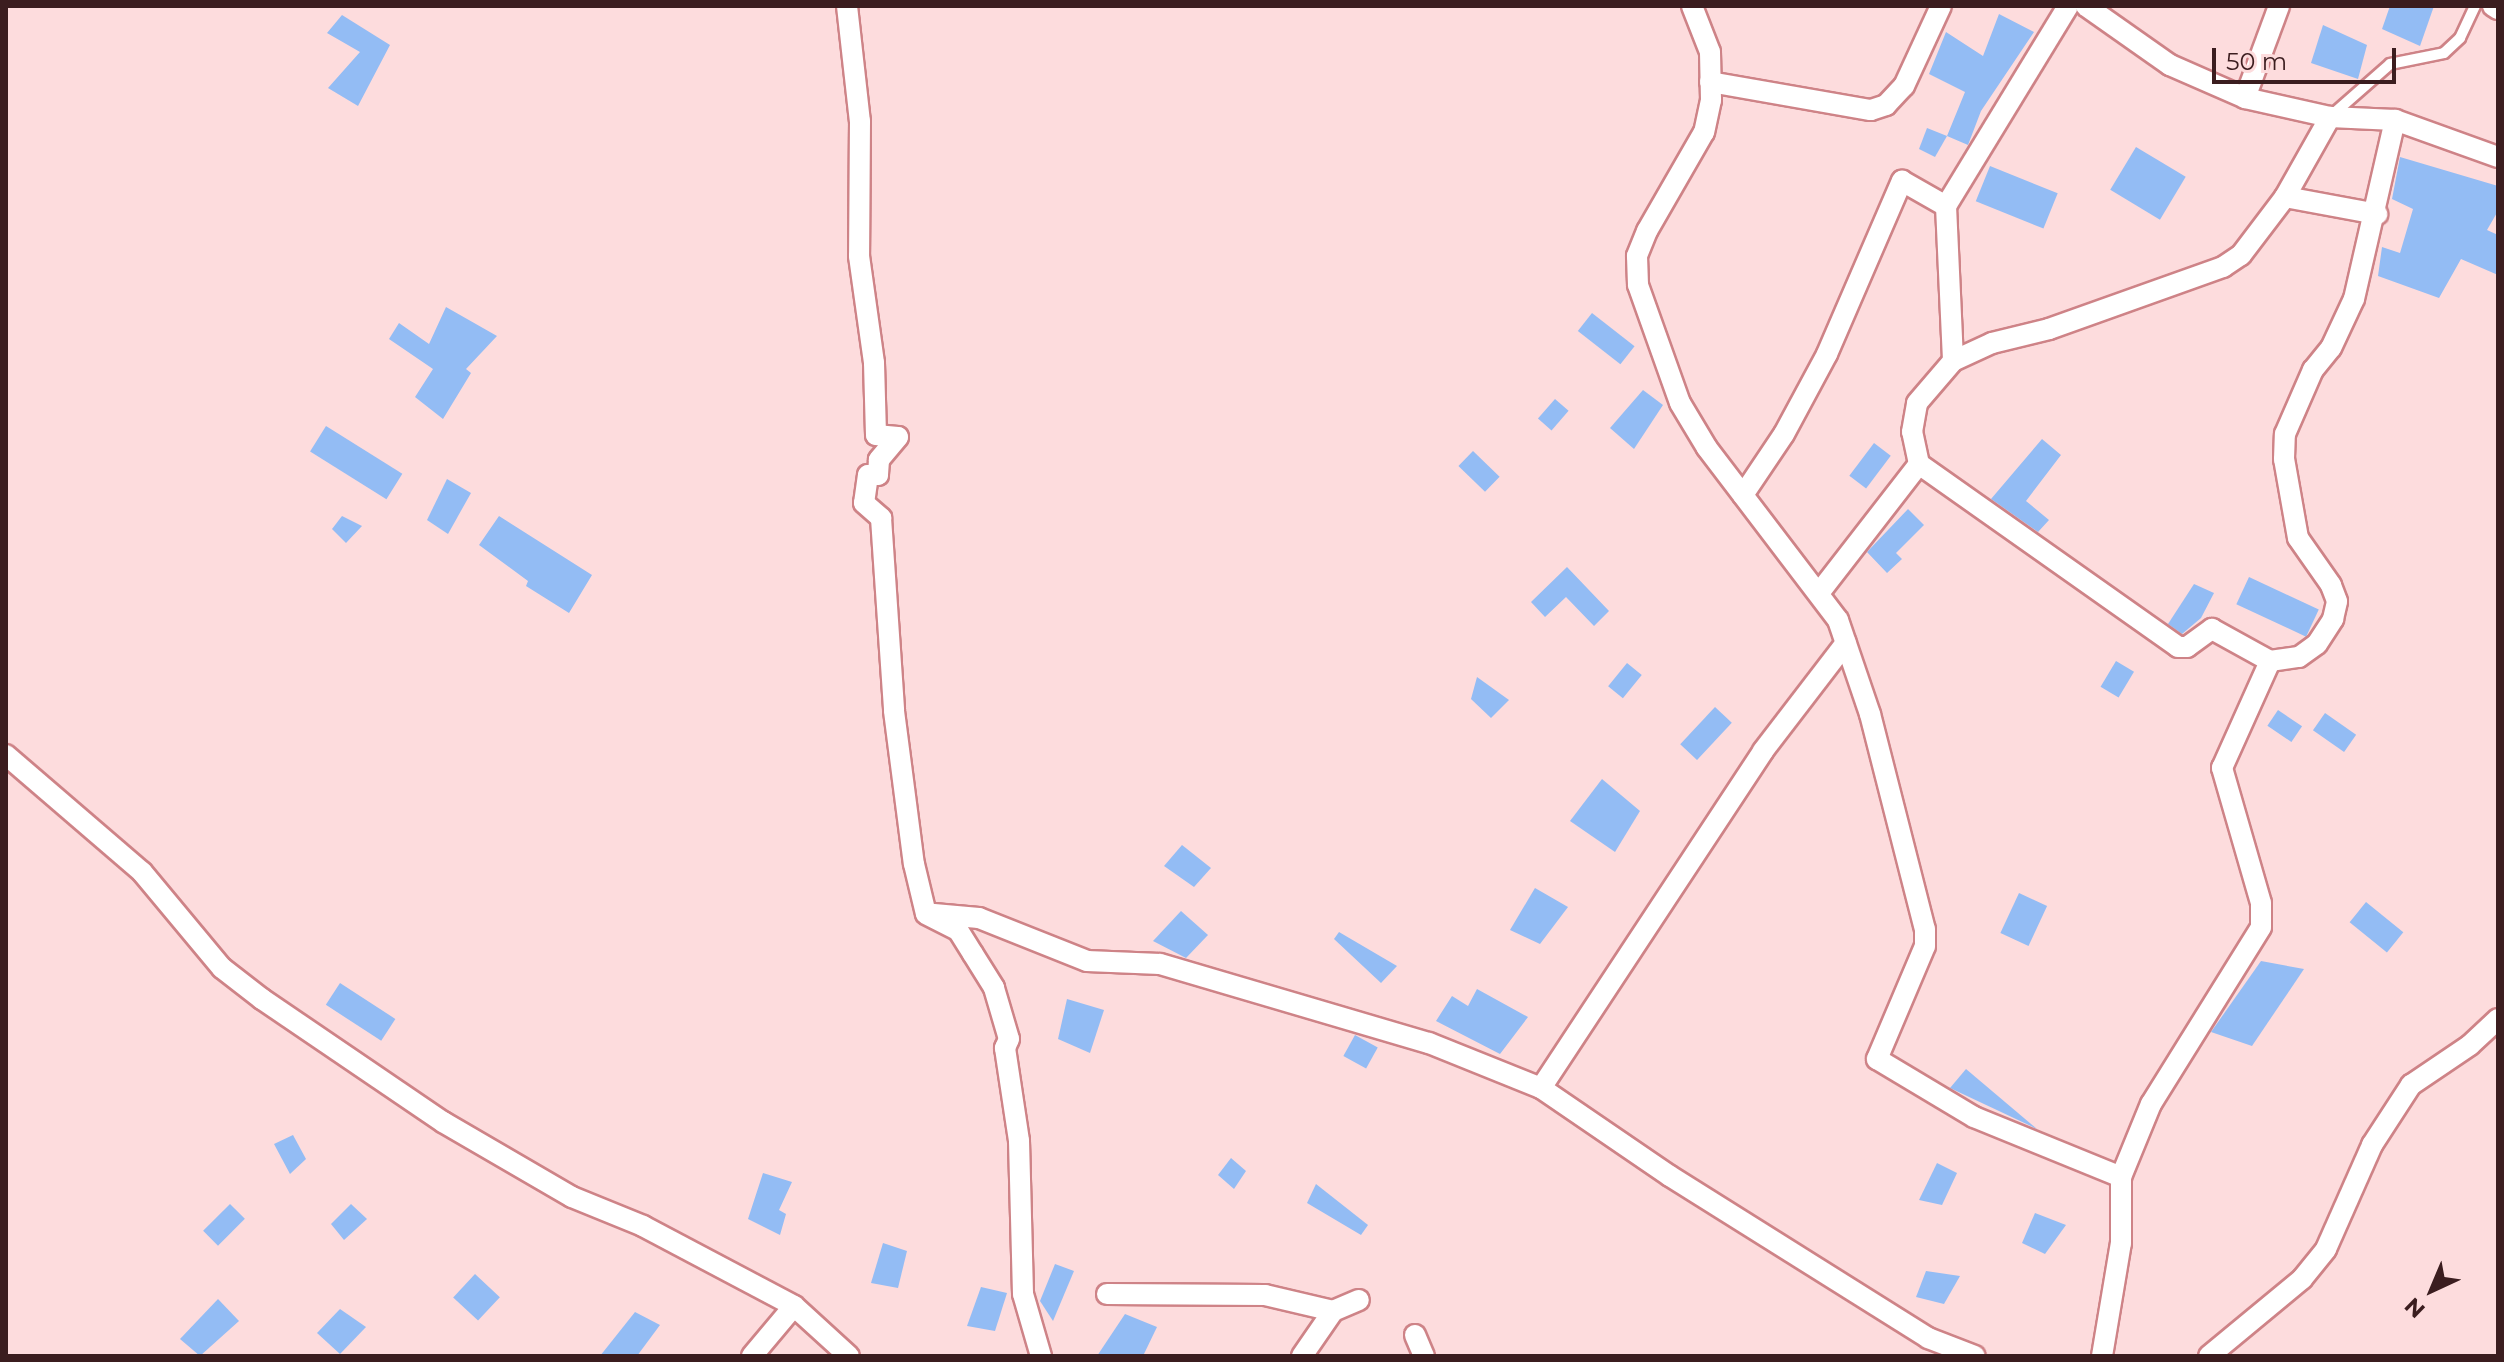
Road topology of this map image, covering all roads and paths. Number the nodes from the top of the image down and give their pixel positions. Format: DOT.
graph roads {
  1 [pos="847,6"];
  2 [pos="1692,6"];
  3 [pos="1941,6"];
  4 [pos="2068,6"];
  5 [pos="2279,6"];
  6 [pos="2475,6"];
  7 [pos="2493,6"];
  8 [pos="2089,7"];
  9 [pos="2498,9"];
  10 [pos="1710,82"];
  11 [pos="2245,98"];
  12 [pos="2330,117"];
  13 [pos="2395,120"];
  14 [pos="2498,157"];
  15 [pos="2285,197"];
  16 [pos="1946,206"];
  17 [pos="2377,214"];
  18 [pos="1953,361"];
  19 [pos="1919,464"];
  20 [pos="1743,495"];
  21 [pos="1819,593"];
  22 [pos="1846,643"];
  23 [pos="2270,661"];
  24 [pos="6,755"];
  25 [pos="926,914"];
  26 [pos="2498,1019"];
  27 [pos="1541,1088"];
  28 [pos="2121,1177"];
  29 [pos="1107,1294"];
  30 [pos="1359,1300"];
  31 [pos="794,1306"];
  32 [pos="1333,1311"];
  33 [pos="1415,1335"];
  34 [pos="752,1356"];
  35 [pos="849,1356"];
  36 [pos="1041,1356"];
  37 [pos="1302,1356"];
  38 [pos="1424,1356"];
  39 [pos="1975,1356"];
  40 [pos="2102,1356"];
  41 [pos="2209,1356"];
  1 -- 25 [label="street"];
  2 -- 10 [label="street"];
  3 -- 10 [label="street"];
  4 -- 16 [label="street"];
  5 -- 11 [label="street"];
  6 -- 12 [label="lane"];
  7 -- 9 [label="street"];
  8 -- 11 [label="street"];
  10 -- 20 [label="street"];
  11 -- 12 [label="street"];
  12 -- 13 [label="street"];
  12 -- 15 [label="street"];
  13 -- 14 [label="street"];
  13 -- 17 [label="street"];
  15 -- 17 [label="street"];
  15 -- 18 [label="street"];
  16 -- 18 [label="street"];
  16 -- 20 [label="street"];
  17 -- 23 [label="street"];
  18 -- 19 [label="street"];
  19 -- 21 [label="street"];
  19 -- 23 [label="street"];
  20 -- 21 [label="street"];
  21 -- 22 [label="street"];
  22 -- 27 [label="street"];
  22 -- 28 [label="street"];
  23 -- 28 [label="street"];
  24 -- 31 [label="street"];
  25 -- 27 [label="street"];
  25 -- 36 [label="street"];
  26 -- 41 [label="street"];
  27 -- 39 [label="street"];
  28 -- 40 [label="street"];
  29 -- 32 [label="street"];
  30 -- 32 [label="street"];
  31 -- 34 [label="street"];
  31 -- 35 [label="street"];
  32 -- 37 [label="street"];
  33 -- 38 [label="street"];
}
